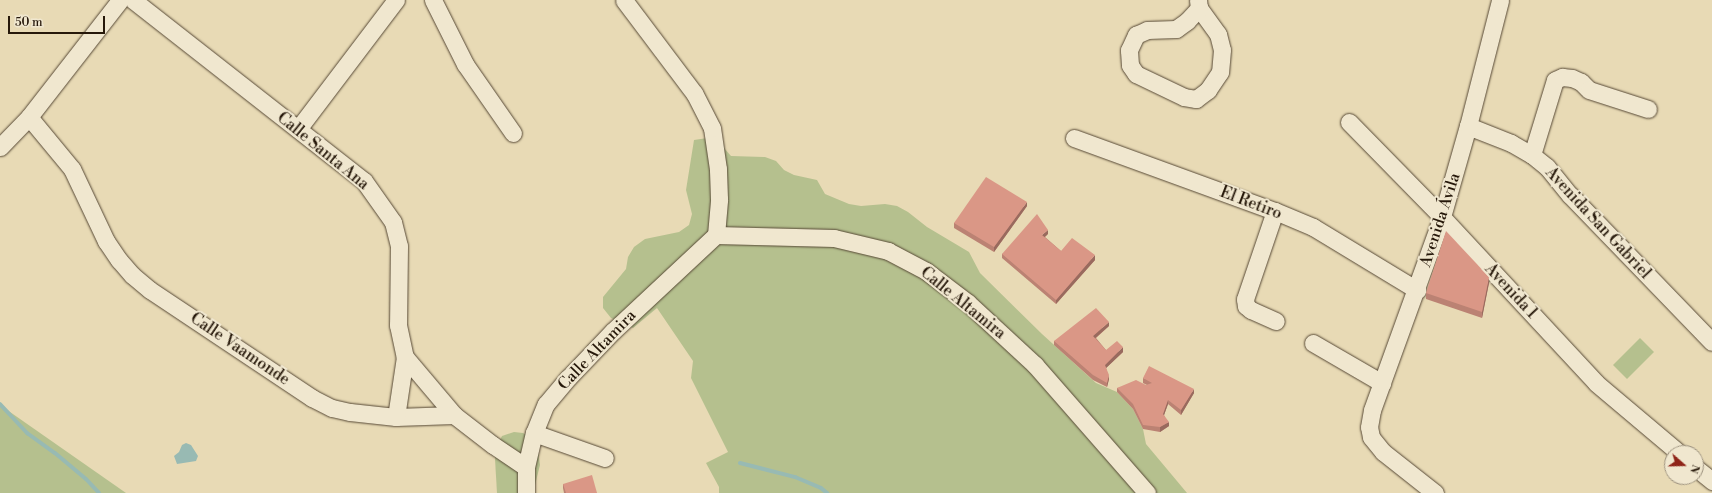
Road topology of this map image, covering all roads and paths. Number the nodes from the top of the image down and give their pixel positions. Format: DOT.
graph roads {
  1 [pos="120,0"];
  2 [pos="134,0"];
  3 [pos="396,0"];
  4 [pos="433,0"];
  5 [pos="624,0"];
  6 [pos="1500,0"];
  7 [pos="1198,4"];
  8 [pos="1648,109"];
  9 [pos="29,117"];
  10 [pos="1349,122"];
  11 [pos="1468,126"];
  12 [pos="298,129"];
  13 [pos="513,133"];
  14 [pos="1074,138"];
  15 [pos="0,148"];
  16 [pos="1532,155"];
  17 [pos="1275,211"];
  18 [pos="1442,217"];
  19 [pos="716,235"];
  20 [pos="1417,290"];
  21 [pos="1276,321"];
  22 [pos="1712,342"];
  23 [pos="1313,344"];
  24 [pos="404,357"];
  25 [pos="1382,383"];
  26 [pos="454,415"];
  27 [pos="396,417"];
  28 [pos="534,433"];
  29 [pos="1670,445"];
  30 [pos="605,458"];
  31 [pos="526,467"];
  32 [pos="1704,474"];
  33 [pos="1712,481"];
  34 [pos="526,493"];
  35 [pos="1147,493"];
  36 [pos="1435,493"];
  1 -- 9 [label="street"];
  2 -- 12 [label="street, Calle Santa Ana"];
  3 -- 12 [label="street"];
  4 -- 13 [label="street"];
  5 -- 19 [label="street"];
  6 -- 11 [label="street, Avenida Ávila"];
  7 -- 7 [label="street"];
  8 -- 16 [label="street"];
  9 -- 15 [label="street"];
  9 -- 27 [label="street, Calle Vaamonde"];
  10 -- 18 [label="street, Avenida 1"];
  11 -- 16 [label="street, Avenida San Gabriel"];
  11 -- 18 [label="street, Avenida Ávila"];
  12 -- 24 [label="street, Calle Santa Ana"];
  14 -- 17 [label="street, El Retiro"];
  16 -- 22 [label="street, Avenida San Gabriel"];
  17 -- 20 [label="street, El Retiro"];
  17 -- 21 [label="street"];
  18 -- 20 [label="street, Avenida Ávila"];
  18 -- 29 [label="street, Avenida 1"];
  19 -- 28 [label="street, Calle Altamira"];
  19 -- 35 [label="street, Calle Altamira"];
  20 -- 25 [label="street, Avenida Ávila"];
  23 -- 25 [label="street"];
  24 -- 26 [label="street"];
  24 -- 27 [label="street"];
  25 -- 36 [label="street, Avenida Ávila"];
  26 -- 27 [label="street, Calle Vaamonde"];
  26 -- 31 [label="street"];
  28 -- 30 [label="street"];
  28 -- 31 [label="street, Calle Altamira"];
  31 -- 34 [label="street, Calle Altamira"];
  32 -- 33 [label="street"];
}
